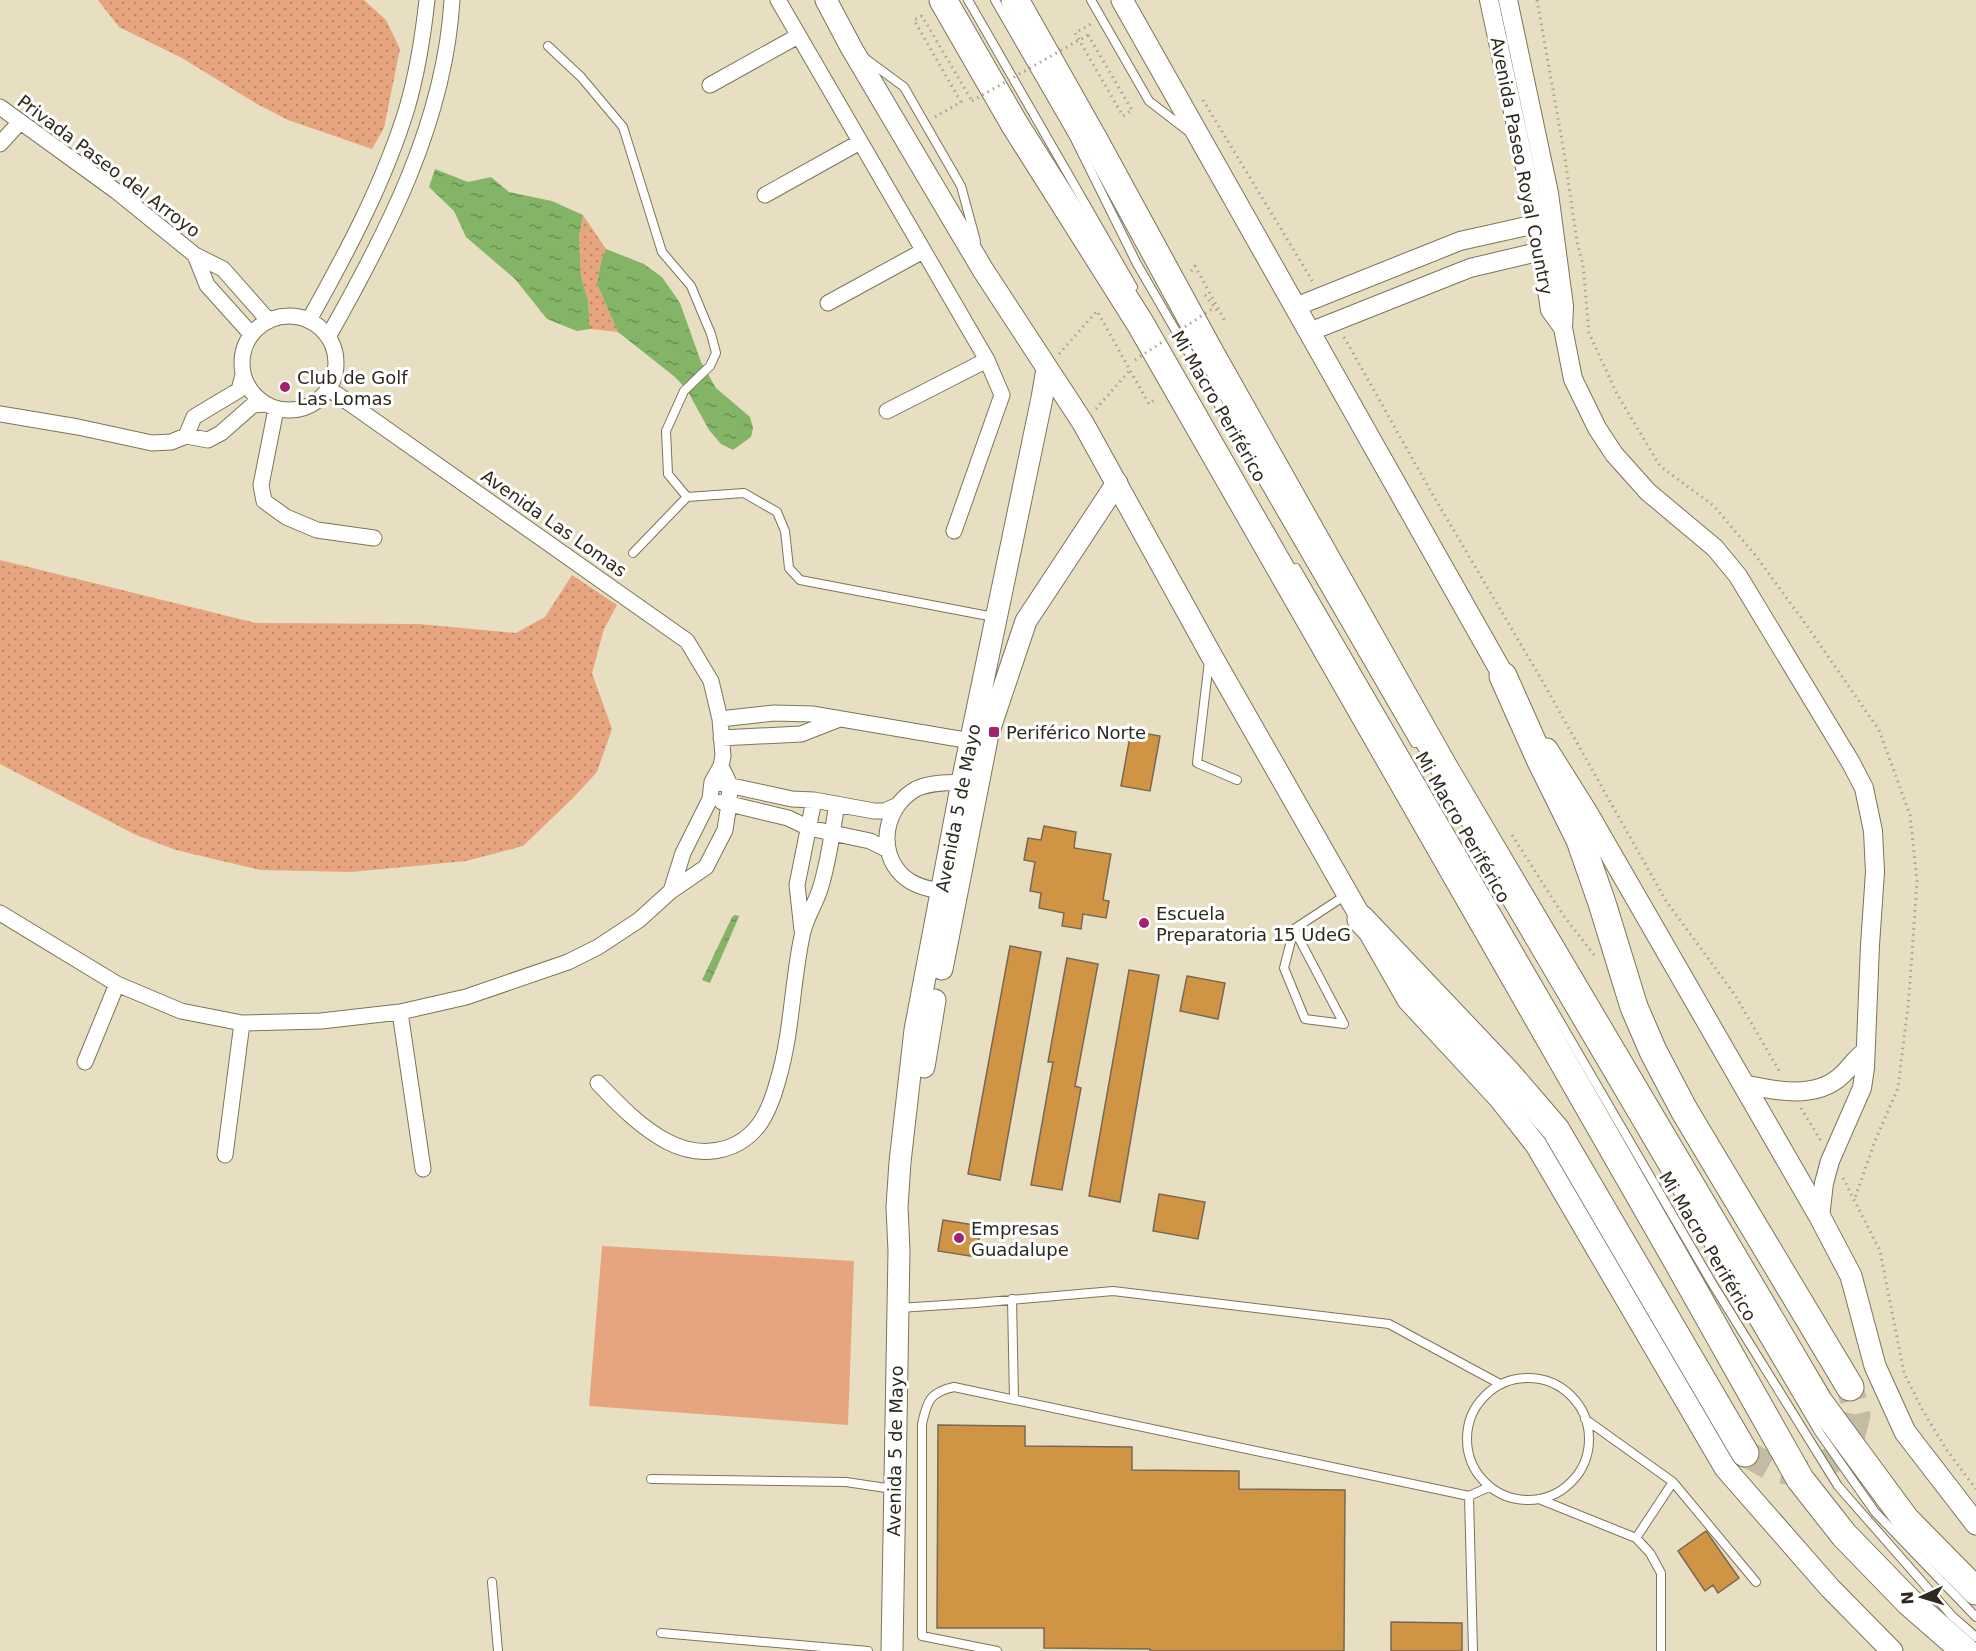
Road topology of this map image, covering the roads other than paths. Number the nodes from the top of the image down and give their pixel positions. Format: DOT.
graph roads {
  1 [pos="427,0"];
  2 [pos="452,0"];
  3 [pos="778,0"];
  4 [pos="826,0"];
  5 [pos="943,0"];
  6 [pos="968,0"];
  7 [pos="995,0"];
  8 [pos="1015,0"];
  9 [pos="1091,0"];
  10 [pos="1122,0"];
  11 [pos="1489,0"];
  12 [pos="1508,0"];
  13 [pos="798,36"];
  14 [pos="548,46"];
  15 [pos="852,49"];
  16 [pos="710,85"];
  17 [pos="0,107"];
  18 [pos="20,122"];
  19 [pos="860,142"];
  20 [pos="0,144"];
  21 [pos="1203,144"];
  22 [pos="765,195"];
  23 [pos="1546,222"];
  24 [pos="1460,241"];
  25 [pos="1550,249"];
  26 [pos="923,252"];
  27 [pos="195,255"];
  28 [pos="1470,268"];
  29 [pos="983,270"];
  30 [pos="1137,295"];
  31 [pos="828,303"];
  32 [pos="1295,307"];
  33 [pos="268,320"];
  34 [pos="309,320"];
  35 [pos="1310,332"];
  36 [pos="251,334"];
  37 [pos="328,336"];
  38 [pos="987,360"];
  39 [pos="1047,369"];
  40 [pos="243,375"];
  41 [pos="328,388"];
  42 [pos="271,406"];
  43 [pos="887,411"];
  44 [pos="0,414"];
  45 [pos="186,436"];
  46 [pos="1117,483"];
  47 [pos="687,496"];
  48 [pos="954,531"];
  49 [pos="374,538"];
  50 [pos="633,553"];
  51 [pos="1292,562"];
  52 [pos="996,617"];
  53 [pos="1210,653"];
  54 [pos="1503,676"];
  55 [pos="720,719"];
  56 [pos="837,720"];
  57 [pos="721,738"];
  58 [pos="971,741"];
  59 [pos="1420,751"];
  60 [pos="721,766"];
  61 [pos="1237,780"];
  62 [pos="712,782"];
  63 [pos="962,782"];
  64 [pos="730,785"];
  65 [pos="710,799"];
  66 [pos="814,800"];
  67 [pos="729,804"];
  68 [pos="837,804"];
  69 [pos="896,806"];
  70 [pos="809,828"];
  71 [pos="832,832"];
  72 [pos="1468,834"];
  73 [pos="888,850"];
  74 [pos="671,891"];
  75 [pos="942,891"];
  76 [pos="1347,894"];
  77 [pos="0,913"];
  78 [pos="1361,919"];
  79 [pos="1294,929"];
  80 [pos="802,933"];
  81 [pos="117,984"];
  82 [pos="400,1012"];
  83 [pos="242,1023"];
  84 [pos="1865,1052"];
  85 [pos="85,1062"];
  86 [pos="598,1083"];
  87 [pos="1743,1084"];
  88 [pos="225,1155"];
  89 [pos="423,1169"];
  90 [pos="1820,1217"];
  91 [pos="899,1251"];
  92 [pos="1012,1299"];
  93 [pos="898,1308"];
  94 [pos="1500,1384"];
  95 [pos="1850,1387"];
  96 [pos="1014,1400"];
  97 [pos="1586,1419"];
  98 [pos="1745,1453"];
  99 [pos="651,1479"];
  100 [pos="1673,1482"];
  101 [pos="1490,1487"];
  102 [pos="894,1489"];
  103 [pos="1469,1496"];
  104 [pos="1539,1499"];
  105 [pos="1976,1524"];
  106 [pos="1635,1538"];
  107 [pos="492,1582"];
  108 [pos="1756,1582"];
  109 [pos="1976,1591"];
  110 [pos="1976,1617"];
  111 [pos="661,1633"];
  112 [pos="1976,1637"];
  113 [pos="498,1651"];
  114 [pos="868,1651"];
  115 [pos="892,1651"];
  116 [pos="997,1651"];
  117 [pos="1473,1651"];
  118 [pos="1661,1651"];
  119 [pos="1892,1651"];
  120 [pos="1965,1651"];
  1 -- 34 [label="street"];
  2 -- 37 [label="street"];
  3 -- 13 [label="street"];
  4 -- 15 [label="main road"];
  5 -- 120 [label="highway"];
  6 -- 30 [label="lane"];
  7 -- 59 [label="lane, Mi Macro Periférico"];
  8 -- 109 [label="highway"];
  9 -- 21 [label="lane"];
  10 -- 21 [label="main road"];
  11 -- 23 [label="street, Avenida Paseo Royal Country"];
  12 -- 23 [label="street, Avenida Paseo Royal Country"];
  13 -- 16 [label="street"];
  13 -- 19 [label="street"];
  14 -- 47 [label="lane"];
  15 -- 29 [label="main road"];
  15 -- 29 [label="lane"];
  17 -- 18 [label="street, Privada Paseo del Arroyo"];
  18 -- 20 [label="street"];
  18 -- 27 [label="street, Privada Paseo del Arroyo"];
  19 -- 22 [label="street"];
  19 -- 26 [label="street"];
  21 -- 32 [label="main road"];
  23 -- 24 [label="street"];
  23 -- 25 [label="street, Avenida Paseo Royal Country"];
  24 -- 28 [label="street"];
  24 -- 32 [label="street"];
  25 -- 28 [label="street"];
  25 -- 84 [label="street, Avenida Paseo Royal Country"];
  26 -- 31 [label="street"];
  26 -- 38 [label="street"];
  27 -- 33 [label="street, Privada Paseo del Arroyo"];
  27 -- 36 [label="street, Privada Paseo del Arroyo"];
  28 -- 35 [label="street"];
  29 -- 39 [label="main road"];
  32 -- 35 [label="main road"];
  33 -- 34 [label="street"];
  33 -- 36 [label="street"];
  34 -- 37 [label="street"];
  35 -- 54 [label="main road"];
  36 -- 40 [label="street"];
  37 -- 41 [label="street"];
  38 -- 43 [label="street"];
  38 -- 48 [label="street"];
  39 -- 46 [label="main road"];
  39 -- 52 [label="main road, Avenida 5 de Mayo"];
  40 -- 42 [label="street"];
  40 -- 45 [label="street"];
  41 -- 42 [label="street"];
  41 -- 55 [label="street, Avenida Las Lomas"];
  42 -- 45 [label="street"];
  42 -- 49 [label="street"];
  44 -- 45 [label="street"];
  46 -- 53 [label="main road"];
  46 -- 91 [label="main road, Avenida 5 de Mayo"];
  47 -- 50 [label="lane"];
  47 -- 52 [label="lane"];
  51 -- 112 [label="lane, Mi Macro Periférico"];
  52 -- 58 [label="main road, Avenida 5 de Mayo"];
  53 -- 61 [label="lane"];
  53 -- 76 [label="main road"];
  54 -- 87 [label="main road"];
  54 -- 95 [label="highway"];
  55 -- 56 [label="street"];
  55 -- 57 [label="street, Avenida Las Lomas"];
  56 -- 57 [label="street"];
  56 -- 58 [label="street"];
  57 -- 60 [label="street, Avenida Las Lomas"];
  58 -- 63 [label="main road, Avenida 5 de Mayo"];
  60 -- 62 [label="street, Avenida Las Lomas"];
  60 -- 64 [label="street, Avenida Las Lomas"];
  62 -- 64 [label="street"];
  62 -- 65 [label="street, Avenida Las Lomas"];
  63 -- 69 [label="street"];
  63 -- 75 [label="main road, Avenida 5 de Mayo"];
  64 -- 66 [label="street"];
  64 -- 67 [label="street, Avenida Las Lomas"];
  65 -- 67 [label="street"];
  65 -- 74 [label="street, Avenida Las Lomas"];
  66 -- 68 [label="street"];
  66 -- 70 [label="street"];
  67 -- 70 [label="street"];
  67 -- 74 [label="street, Avenida Las Lomas"];
  68 -- 69 [label="street"];
  68 -- 71 [label="street"];
  69 -- 73 [label="street"];
  70 -- 71 [label="street"];
  70 -- 80 [label="street"];
  71 -- 73 [label="street"];
  71 -- 80 [label="street"];
  72 -- 110 [label="lane, Mi Macro Periférico"];
  73 -- 75 [label="street"];
  74 -- 82 [label="street, Avenida Las Lomas"];
  75 -- 91 [label="main road, Avenida 5 de Mayo"];
  76 -- 78 [label="main road"];
  76 -- 79 [label="lane"];
  77 -- 81 [label="street, Avenida Las Lomas"];
  78 -- 98 [label="highway"];
  78 -- 119 [label="main road"];
  79 -- 79 [label="lane"];
  80 -- 86 [label="street"];
  81 -- 83 [label="street, Avenida Las Lomas"];
  81 -- 85 [label="street"];
  82 -- 83 [label="street, Avenida Las Lomas"];
  82 -- 89 [label="street"];
  83 -- 88 [label="street"];
  84 -- 87 [label="street"];
  84 -- 90 [label="street, Avenida Paseo Royal Country"];
  87 -- 90 [label="main road"];
  90 -- 105 [label="main road"];
  91 -- 93 [label="main road, Avenida 5 de Mayo"];
  92 -- 93 [label="lane"];
  92 -- 94 [label="lane"];
  92 -- 96 [label="lane"];
  93 -- 102 [label="main road, Avenida 5 de Mayo"];
  94 -- 97 [label="lane"];
  94 -- 101 [label="lane"];
  96 -- 103 [label="lane"];
  96 -- 116 [label="lane"];
  97 -- 100 [label="lane"];
  97 -- 104 [label="lane"];
  99 -- 102 [label="lane"];
  100 -- 106 [label="lane"];
  100 -- 108 [label="lane"];
  101 -- 103 [label="lane"];
  101 -- 104 [label="lane"];
  102 -- 115 [label="main road, Avenida 5 de Mayo"];
  103 -- 117 [label="lane"];
  104 -- 106 [label="lane"];
  106 -- 118 [label="lane"];
  107 -- 113 [label="lane"];
  111 -- 114 [label="lane"];
}
